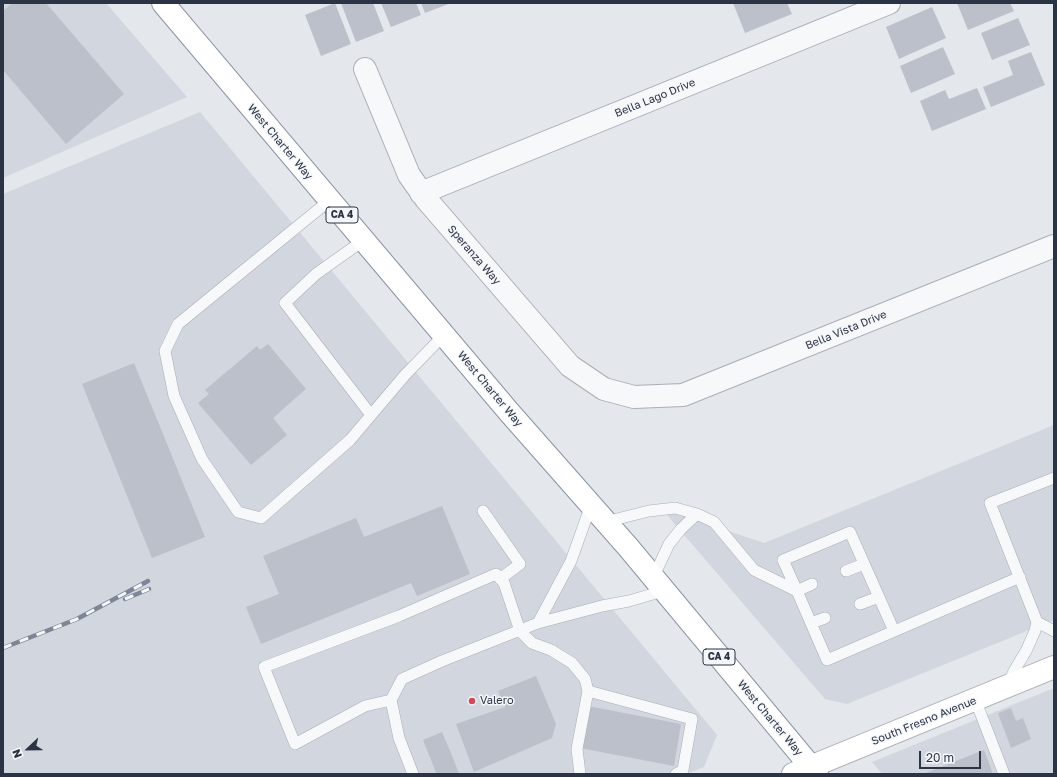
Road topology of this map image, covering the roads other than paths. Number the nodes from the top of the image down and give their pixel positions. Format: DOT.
graph roads {
  1 [pos="163,3"];
  2 [pos="889,3"];
  3 [pos="365,69"];
  4 [pos="422,193"];
  5 [pos="330,200"];
  6 [pos="364,240"];
  7 [pos="1054,246"];
  8 [pos="444,335"];
  9 [pos="634,397"];
  10 [pos="371,415"];
  11 [pos="1054,478"];
  12 [pos="483,511"];
  13 [pos="598,514"];
  14 [pos="697,514"];
  15 [pos="864,564"];
  16 [pos="846,571"];
  17 [pos="1020,577"];
  18 [pos="500,579"];
  19 [pos="658,584"];
  20 [pos="812,584"];
  21 [pos="797,591"];
  22 [pos="879,597"];
  23 [pos="860,604"];
  24 [pos="825,618"];
  25 [pos="1038,622"];
  26 [pos="538,623"];
  27 [pos="811,623"];
  28 [pos="520,630"];
  29 [pos="894,631"];
  30 [pos="1054,631"];
  31 [pos="1054,667"];
  32 [pos="1007,687"];
  33 [pos="588,690"];
  34 [pos="391,700"];
  35 [pos="975,700"];
  36 [pos="807,772"];
  37 [pos="413,774"];
  38 [pos="580,774"];
  39 [pos="676,774"];
  40 [pos="1004,774"];
  1 -- 5 [label="main road, West Charter Way / CA 4"];
  2 -- 4 [label="street, Bella Lago Drive"];
  3 -- 4 [label="street, Speranza Way"];
  4 -- 9 [label="street, Speranza Way"];
  5 -- 6 [label="main road, West Charter Way / CA 4"];
  5 -- 10 [label="lane"];
  6 -- 8 [label="main road, West Charter Way / CA 4"];
  6 -- 10 [label="lane"];
  7 -- 9 [label="street, Bella Vista Drive"];
  8 -- 10 [label="lane"];
  8 -- 13 [label="main road, West Charter Way / CA 4"];
  11 -- 17 [label="lane"];
  12 -- 18 [label="lane"];
  13 -- 14 [label="lane"];
  13 -- 19 [label="main road, West Charter Way / CA 4"];
  13 -- 26 [label="lane"];
  14 -- 19 [label="lane"];
  14 -- 21 [label="lane"];
  15 -- 16 [label="lane"];
  15 -- 21 [label="lane"];
  15 -- 22 [label="lane"];
  17 -- 25 [label="lane"];
  17 -- 29 [label="lane"];
  18 -- 28 [label="lane"];
  18 -- 34 [label="lane"];
  19 -- 26 [label="lane"];
  19 -- 36 [label="main road, West Charter Way / CA 4"];
  20 -- 21 [label="lane"];
  21 -- 27 [label="lane"];
  22 -- 23 [label="lane"];
  22 -- 29 [label="lane"];
  24 -- 27 [label="lane"];
  25 -- 30 [label="lane"];
  25 -- 32 [label="lane"];
  26 -- 28 [label="lane"];
  27 -- 29 [label="lane"];
  28 -- 33 [label="lane"];
  28 -- 34 [label="lane"];
  31 -- 32 [label="main road, South Fresno Avenue"];
  32 -- 35 [label="main road, South Fresno Avenue"];
  33 -- 38 [label="lane"];
  33 -- 39 [label="lane"];
  34 -- 37 [label="lane"];
  35 -- 36 [label="main road, South Fresno Avenue"];
  35 -- 40 [label="lane"];
}
